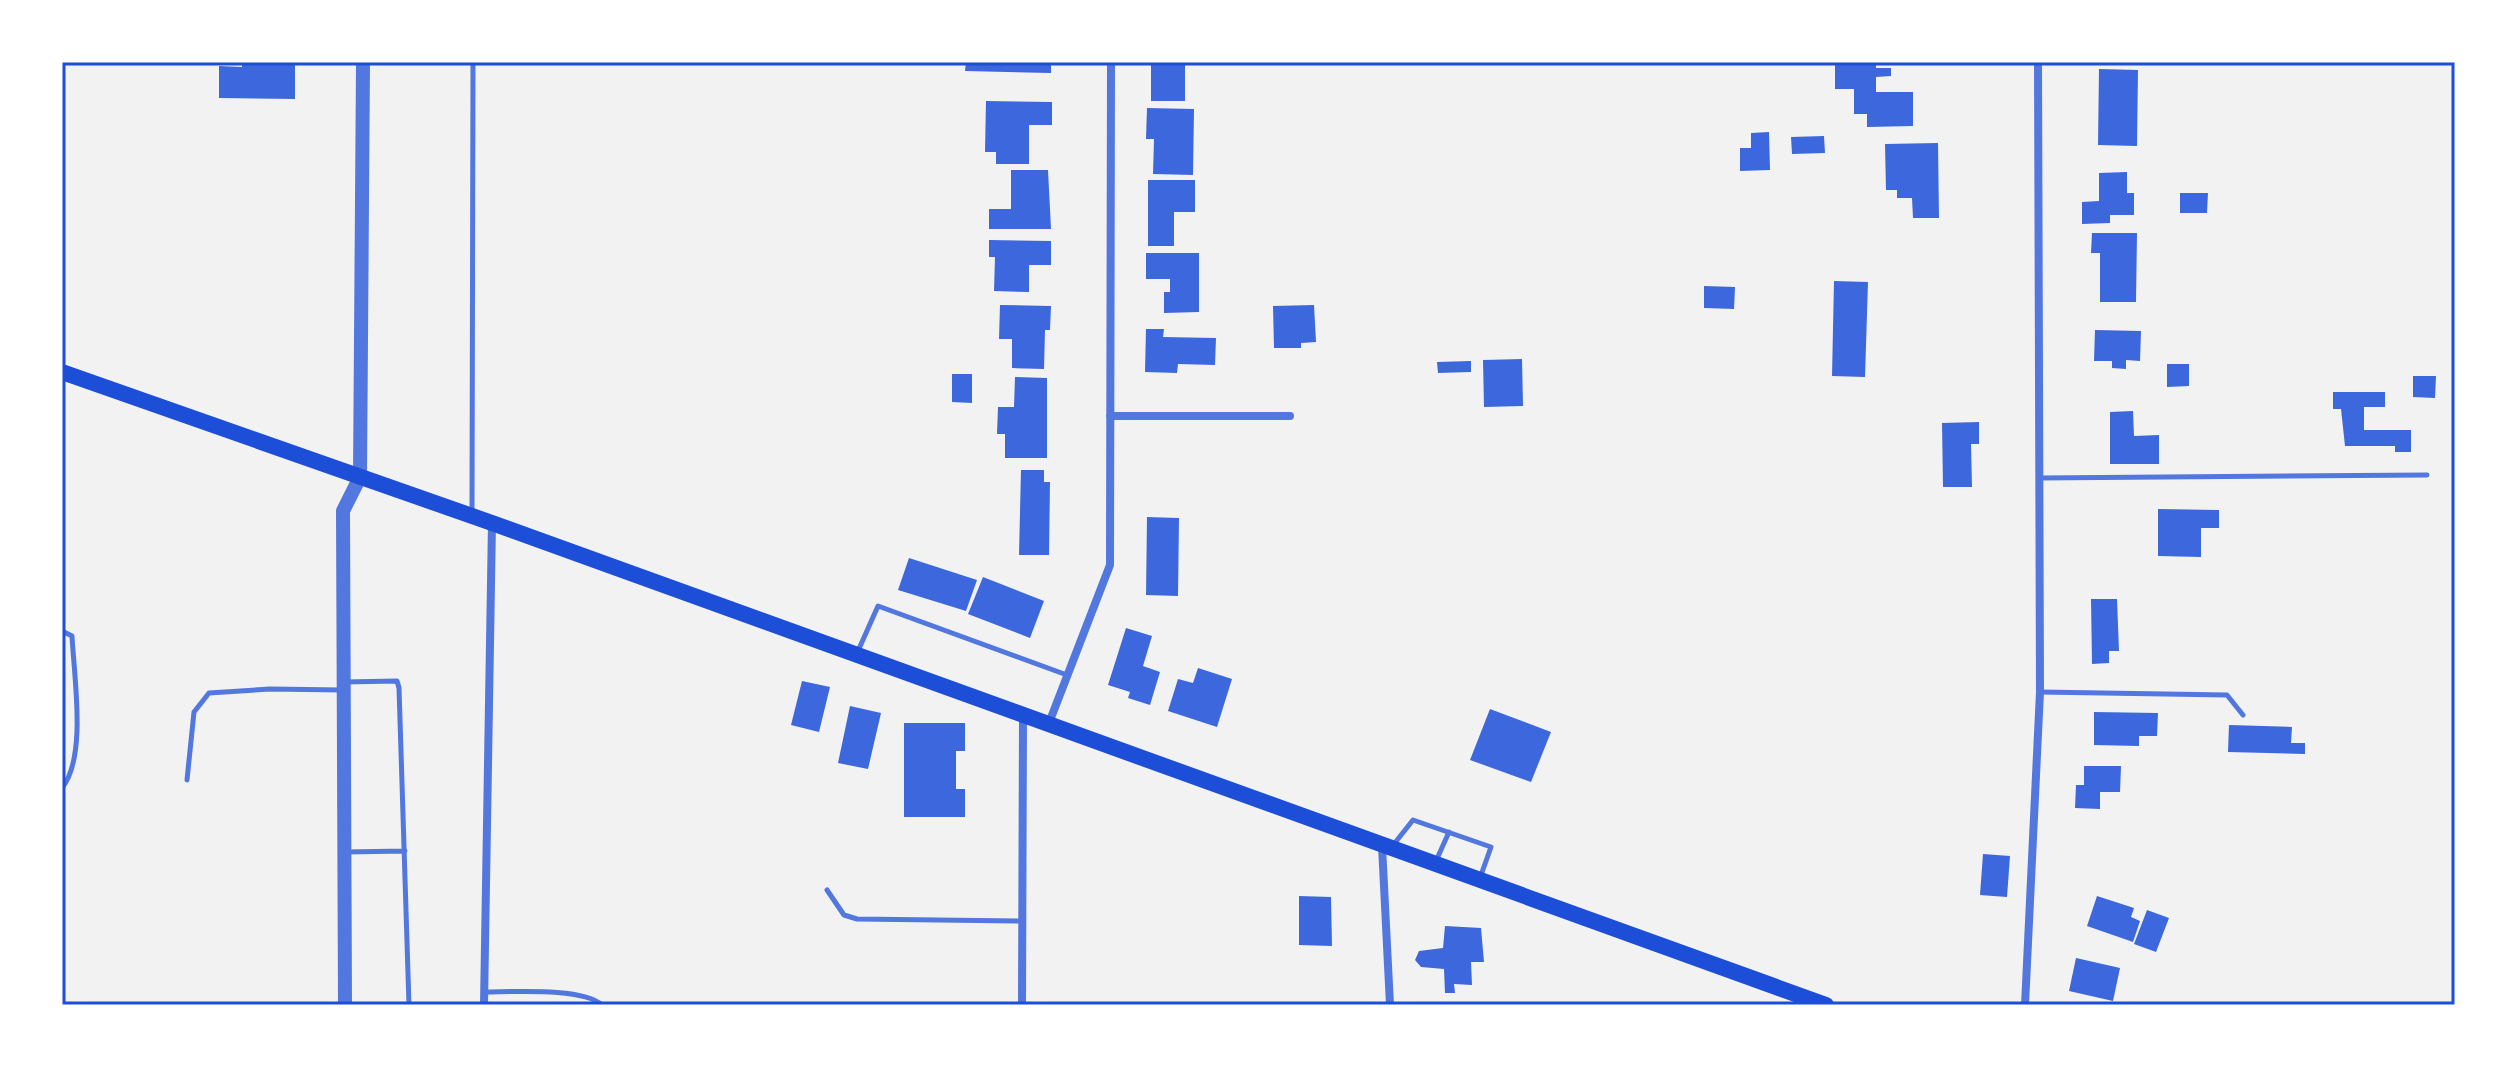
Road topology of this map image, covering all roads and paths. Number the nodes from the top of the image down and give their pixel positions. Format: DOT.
graph roads {
  1 [pos="363,62"];
  2 [pos="473,62"];
  3 [pos="1111,62"];
  4 [pos="2038,62"];
  5 [pos="62,372"];
  6 [pos="1110,416"];
  7 [pos="1290,416"];
  8 [pos="2427,475"];
  9 [pos="360,477"];
  10 [pos="2039,478"];
  11 [pos="472,516"];
  12 [pos="492,523"];
  13 [pos="62,631"];
  14 [pos="857,654"];
  15 [pos="1067,675"];
  16 [pos="343,686"];
  17 [pos="2040,692"];
  18 [pos="1023,714"];
  19 [pos="2243,715"];
  20 [pos="1049,723"];
  21 [pos="187,780"];
  22 [pos="62,788"];
  23 [pos="1449,832"];
  24 [pos="1387,846"];
  25 [pos="405,851"];
  26 [pos="344,852"];
  27 [pos="1435,863"];
  28 [pos="1480,879"];
  29 [pos="827,890"];
  30 [pos="1022,921"];
  31 [pos="484,992"];
  32 [pos="345,1005"];
  33 [pos="409,1005"];
  34 [pos="484,1005"];
  35 [pos="602,1005"];
  36 [pos="1022,1005"];
  37 [pos="1390,1005"];
  38 [pos="1826,1005"];
  39 [pos="2025,1005"];
  1 -- 9 [label="street"];
  2 -- 11 [label="lane"];
  3 -- 6 [label="street"];
  4 -- 10 [label="street"];
  5 -- 9 [label="main road"];
  6 -- 7 [label="street"];
  6 -- 15 [label="street"];
  8 -- 10 [label="lane"];
  9 -- 11 [label="main road"];
  9 -- 16 [label="street"];
  10 -- 17 [label="street"];
  11 -- 12 [label="main road"];
  12 -- 14 [label="main road"];
  12 -- 31 [label="street"];
  13 -- 22 [label="lane"];
  14 -- 15 [label="lane"];
  14 -- 18 [label="main road"];
  15 -- 20 [label="street"];
  16 -- 21 [label="lane"];
  16 -- 25 [label="lane"];
  16 -- 26 [label="street"];
  17 -- 19 [label="lane"];
  17 -- 39 [label="street"];
  18 -- 20 [label="main road"];
  18 -- 30 [label="street"];
  20 -- 24 [label="main road"];
  23 -- 24 [label="lane"];
  23 -- 27 [label="lane"];
  23 -- 28 [label="lane"];
  24 -- 27 [label="main road"];
  24 -- 37 [label="street"];
  25 -- 26 [label="lane"];
  25 -- 33 [label="lane"];
  26 -- 32 [label="street"];
  27 -- 28 [label="main road"];
  28 -- 38 [label="main road"];
  29 -- 30 [label="lane"];
  30 -- 36 [label="street"];
  31 -- 34 [label="street"];
  31 -- 35 [label="lane"];
}
